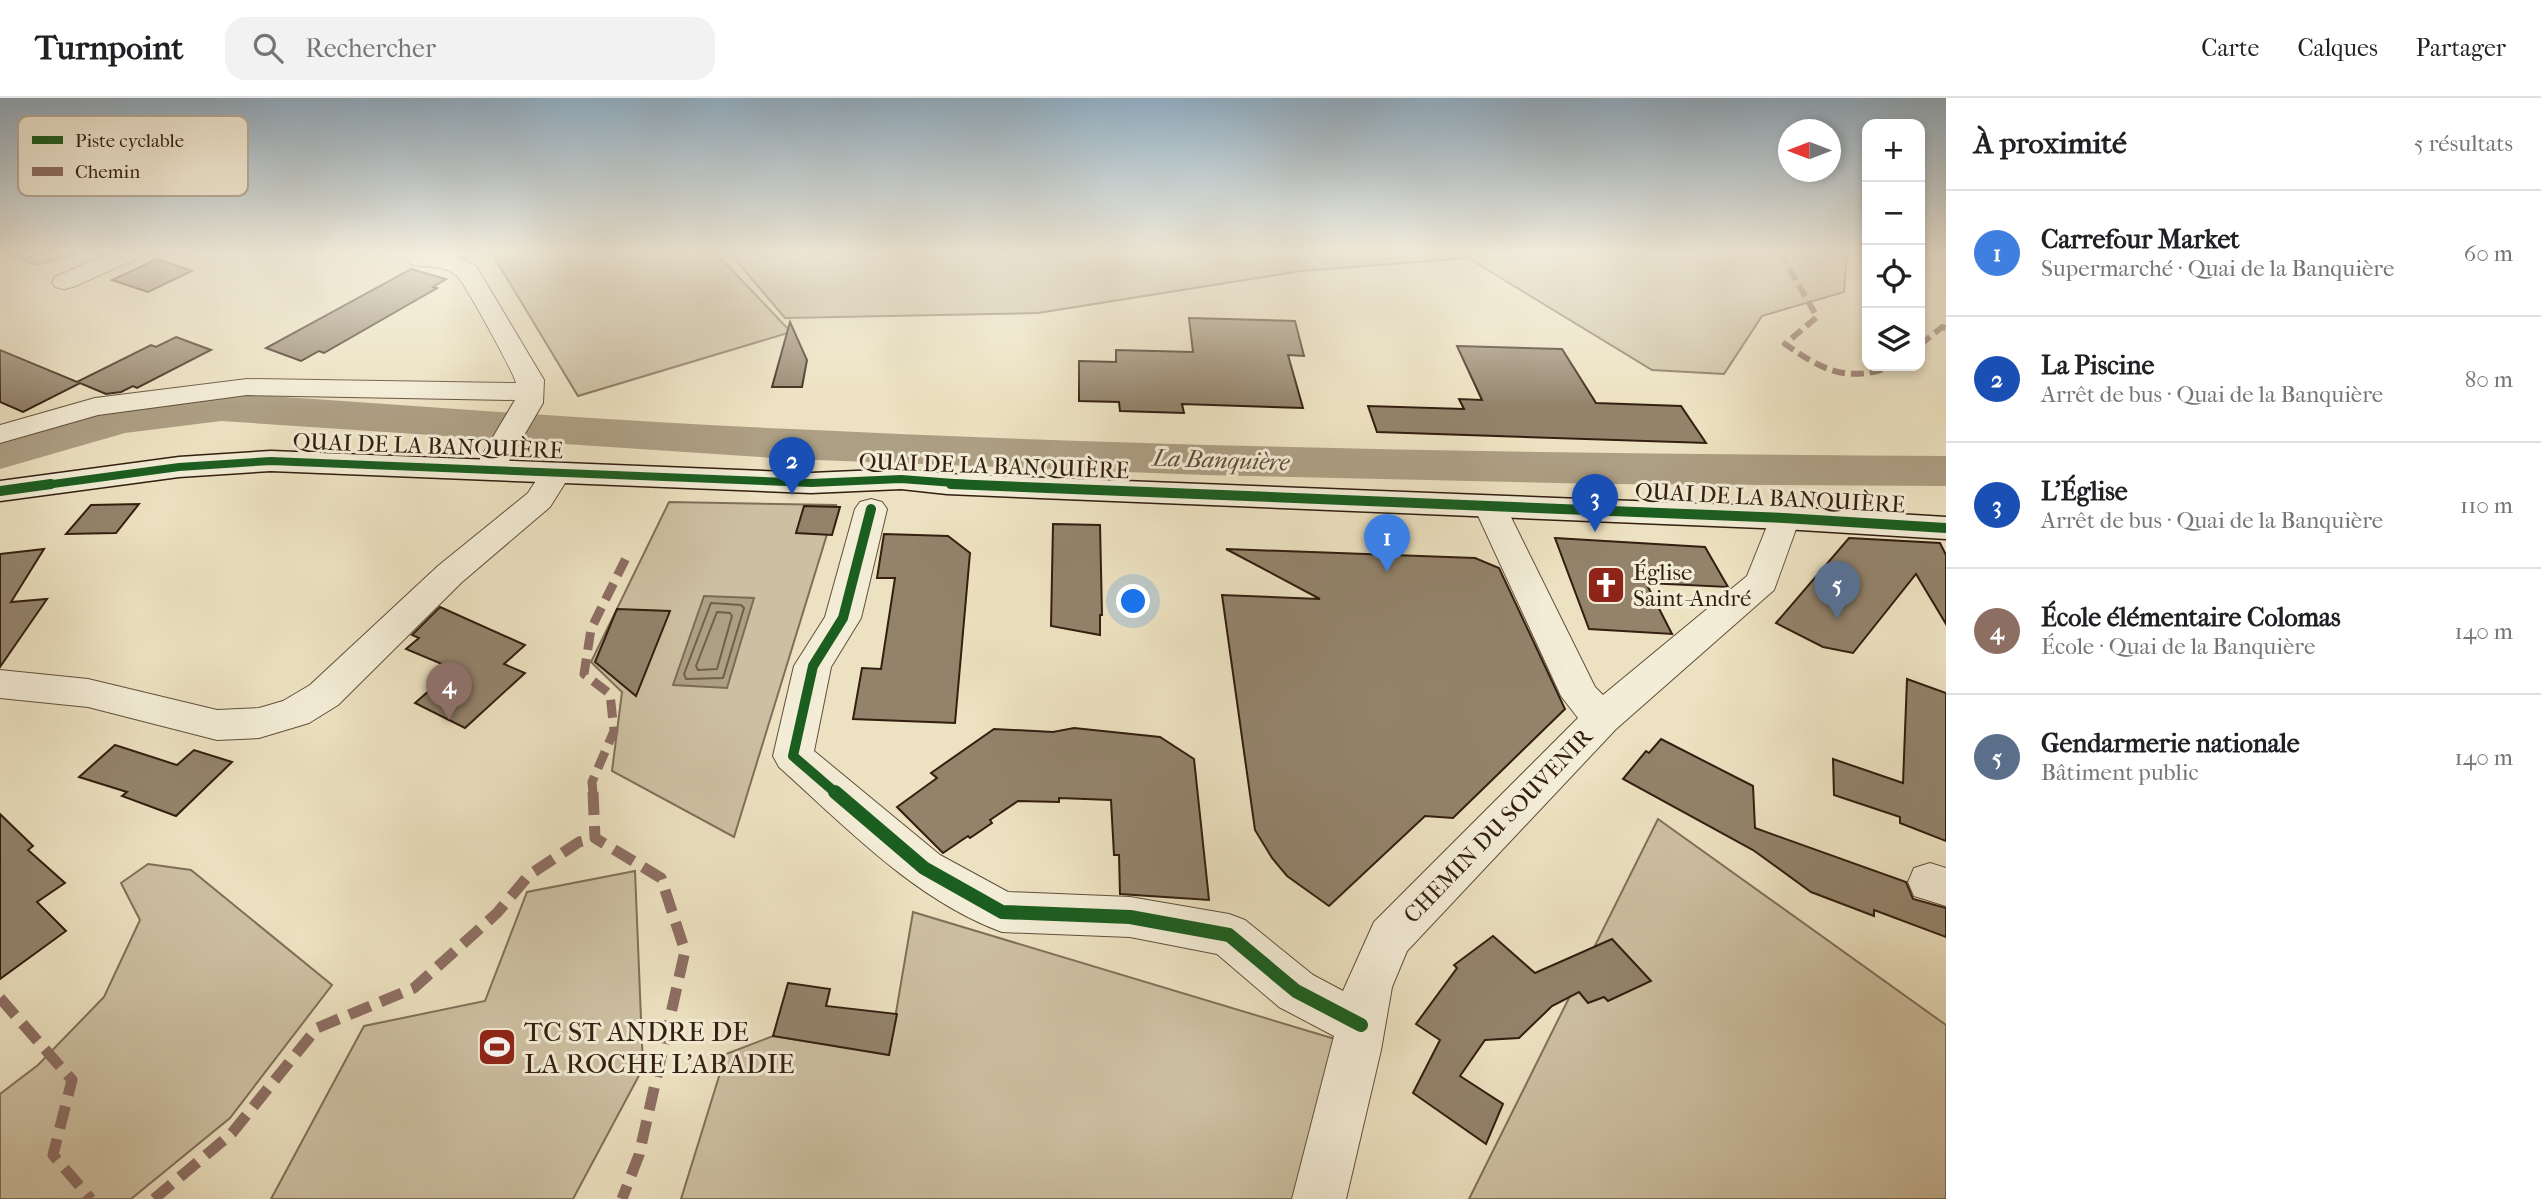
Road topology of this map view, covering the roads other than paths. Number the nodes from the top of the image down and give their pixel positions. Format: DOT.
graph roads {
  1 [pos="486,303"];
  2 [pos="530,398"];
  3 [pos="0,434"];
  4 [pos="495,461"];
  5 [pos="557,472"];
  6 [pos="0,491"];
  7 [pos="1490,508"];
  8 [pos="871,509"];
  9 [pos="1784,518"];
  10 [pos="1946,528"];
  11 [pos="0,684"];
  12 [pos="1602,718"];
  13 [pos="1361,1025"];
  14 [pos="1319,1199"];
  1 -- 2 [label="street"];
  2 -- 3 [label="street"];
  2 -- 4 [label="street"];
  4 -- 5 [label="street, QUAI DE LA BANQUIÈRE"];
  4 -- 6 [label="street, QUAI DE LA BANQUIÈRE"];
  5 -- 7 [label="street, QUAI DE LA BANQUIÈRE"];
  5 -- 11 [label="street"];
  7 -- 9 [label="street, QUAI DE LA BANQUIÈRE"];
  7 -- 12 [label="street"];
  8 -- 13 [label="street"];
  9 -- 10 [label="street, QUAI DE LA BANQUIÈRE"];
  9 -- 12 [label="street, CHEMIN DU SOUVENIR"];
  12 -- 13 [label="street, CHEMIN DU SOUVENIR"];
  13 -- 14 [label="street, CHEMIN DU SOUVENIR"];
}
